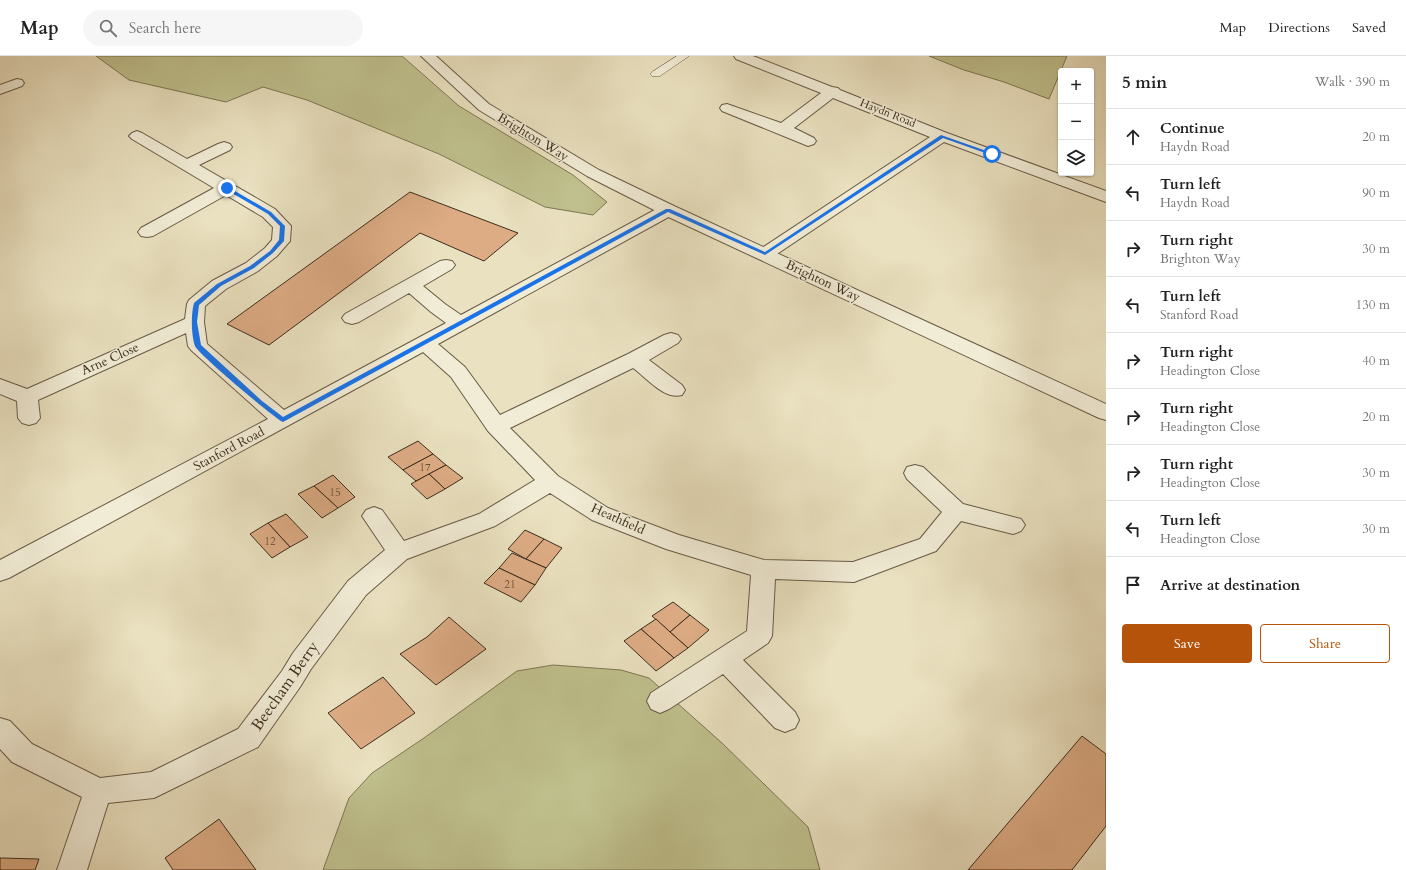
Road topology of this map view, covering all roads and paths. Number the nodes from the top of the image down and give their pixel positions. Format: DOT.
graph roads {
  1 [pos="428,56"];
  2 [pos="684,56"];
  3 [pos="741,56"];
  4 [pos="656,74"];
  5 [pos="17,83"];
  6 [pos="0,90"];
  7 [pos="833,91"];
  8 [pos="727,108"];
  9 [pos="783,129"];
  10 [pos="137,136"];
  11 [pos="942,136"];
  12 [pos="808,141"];
  13 [pos="224,147"];
  14 [pos="187,165"];
  15 [pos="227,188"];
  16 [pos="1106,197"];
  17 [pos="668,210"];
  18 [pos="147,232"];
  19 [pos="765,254"];
  20 [pos="446,265"];
  21 [pos="411,285"];
  22 [pos="352,318"];
  23 [pos="194,322"];
  24 [pos="460,323"];
  25 [pos="671,339"];
  26 [pos="424,343"];
  27 [pos="635,359"];
  28 [pos="0,386"];
  29 [pos="675,390"];
  30 [pos="27,397"];
  31 [pos="1106,413"];
  32 [pos="29,418"];
  33 [pos="283,420"];
  34 [pos="496,426"];
  35 [pos="915,473"];
  36 [pos="550,482"];
  37 [pos="956,511"];
  38 [pos="374,516"];
  39 [pos="1013,525"];
  40 [pos="399,552"];
  41 [pos="764,569"];
  42 [pos="0,571"];
  43 [pos="725,659"];
  44 [pos="660,701"];
  45 [pos="785,720"];
  46 [pos="0,730"];
  47 [pos="98,791"];
  48 [pos="72,870"];
  1 -- 17 [label="street, Brighton Way"];
  2 -- 4 [label="lane"];
  3 -- 7 [label="street, Haydn Road"];
  5 -- 6 [label="street"];
  7 -- 9 [label="street"];
  7 -- 11 [label="street, Haydn Road"];
  8 -- 9 [label="street"];
  9 -- 12 [label="street"];
  10 -- 14 [label="street"];
  11 -- 16 [label="street, Haydn Road"];
  11 -- 19 [label="street"];
  13 -- 14 [label="street"];
  14 -- 15 [label="street"];
  15 -- 18 [label="street"];
  15 -- 23 [label="street"];
  17 -- 19 [label="street, Brighton Way"];
  17 -- 24 [label="street, Stanford Road"];
  19 -- 31 [label="street, Brighton Way"];
  20 -- 21 [label="street"];
  21 -- 22 [label="street"];
  21 -- 24 [label="street"];
  23 -- 30 [label="street, Arne Close"];
  23 -- 33 [label="street"];
  24 -- 26 [label="street, Stanford Road"];
  25 -- 27 [label="street"];
  26 -- 33 [label="street, Stanford Road"];
  26 -- 34 [label="street, Heathfield"];
  27 -- 29 [label="street"];
  27 -- 34 [label="street"];
  28 -- 30 [label="street"];
  30 -- 32 [label="street"];
  33 -- 42 [label="street, Stanford Road"];
  34 -- 36 [label="street, Heathfield"];
  35 -- 37 [label="street"];
  36 -- 40 [label="street, Beecham Berry"];
  36 -- 41 [label="street, Heathfield"];
  37 -- 39 [label="street"];
  37 -- 41 [label="street, Heathfield"];
  38 -- 40 [label="street"];
  40 -- 47 [label="street, Beecham Berry"];
  41 -- 43 [label="street"];
  43 -- 44 [label="street"];
  43 -- 45 [label="street"];
  46 -- 47 [label="street"];
  47 -- 48 [label="street"];
}
